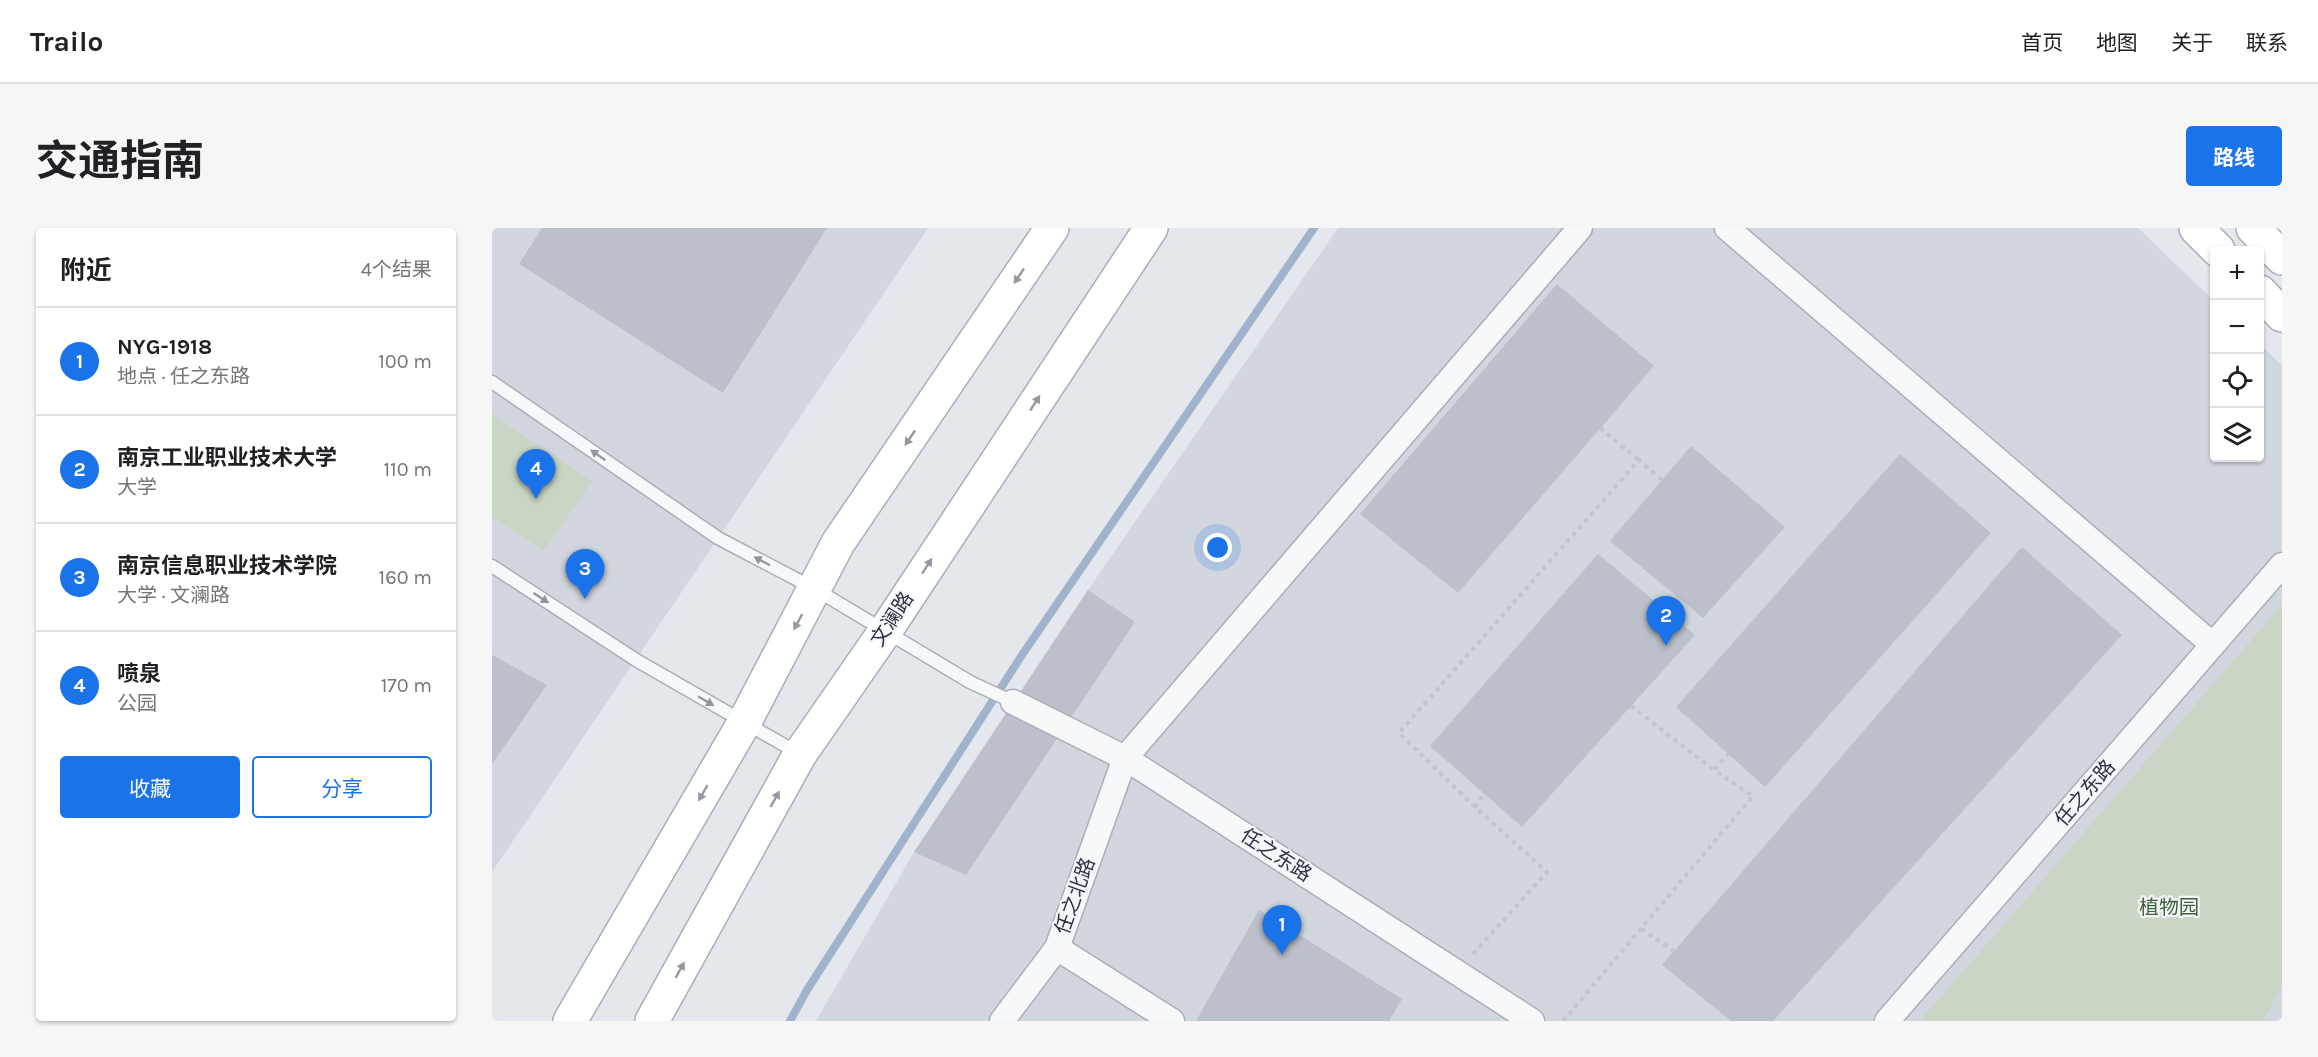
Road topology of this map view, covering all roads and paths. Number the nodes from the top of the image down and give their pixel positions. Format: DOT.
graph roads {
  1 [pos="1052,228"];
  2 [pos="1151,228"];
  3 [pos="1580,228"];
  4 [pos="1727,228"];
  5 [pos="2196,228"];
  6 [pos="2253,228"];
  7 [pos="2214,246"];
  8 [pos="2282,258"];
  9 [pos="2264,297"];
  10 [pos="2282,315"];
  11 [pos="492,382"];
  12 [pos="1600,428"];
  13 [pos="1639,460"];
  14 [pos="1662,480"];
  15 [pos="2282,565"];
  16 [pos="492,566"];
  17 [pos="815,589"];
  18 [pos="886,630"];
  19 [pos="2213,645"];
  20 [pos="1013,702"];
  21 [pos="1631,706"];
  22 [pos="744,723"];
  23 [pos="800,754"];
  24 [pos="1728,754"];
  25 [pos="1125,758"];
  26 [pos="1714,770"];
  27 [pos="1484,794"];
  28 [pos="1475,807"];
  29 [pos="1641,929"];
  30 [pos="1057,948"];
  31 [pos="1674,951"];
  32 [pos="1457,972"];
  33 [pos="570,1021"];
  34 [pos="652,1021"];
  35 [pos="1002,1021"];
  36 [pos="1172,1021"];
  37 [pos="1532,1021"];
  38 [pos="1563,1021"];
  39 [pos="1887,1021"];
  1 -- 17 [label="main road, one-way"];
  18 -- 2 [label="main road, 文澜路, one-way"];
  3 -- 25 [label="street"];
  4 -- 19 [label="street"];
  5 -- 7 [label="main road"];
  6 -- 8 [label="main road"];
  9 -- 10 [label="main road"];
  17 -- 11 [label="lane, one-way"];
  12 -- 13 [label="path"];
  13 -- 14 [label="path"];
  13 -- 28 [label="path"];
  15 -- 19 [label="street, 任之东路"];
  16 -- 22 [label="lane, one-way"];
  17 -- 18 [label="lane"];
  17 -- 22 [label="main road, one-way"];
  18 -- 20 [label="lane"];
  18 -- 23 [label="main road, 文澜路"];
  19 -- 39 [label="street, 任之东路"];
  20 -- 25 [label="street, 任之东路"];
  21 -- 26 [label="path"];
  22 -- 23 [label="lane"];
  22 -- 33 [label="main road, one-way"];
  34 -- 23 [label="main road, 文澜路, one-way"];
  24 -- 26 [label="path"];
  25 -- 30 [label="street, 任之北路"];
  25 -- 32 [label="street, 任之东路"];
  26 -- 29 [label="path"];
  27 -- 28 [label="path"];
  28 -- 32 [label="path"];
  29 -- 31 [label="path"];
  29 -- 38 [label="path"];
  30 -- 35 [label="street, 任之北路"];
  30 -- 36 [label="street"];
  32 -- 37 [label="street, 任之东路"];
}
